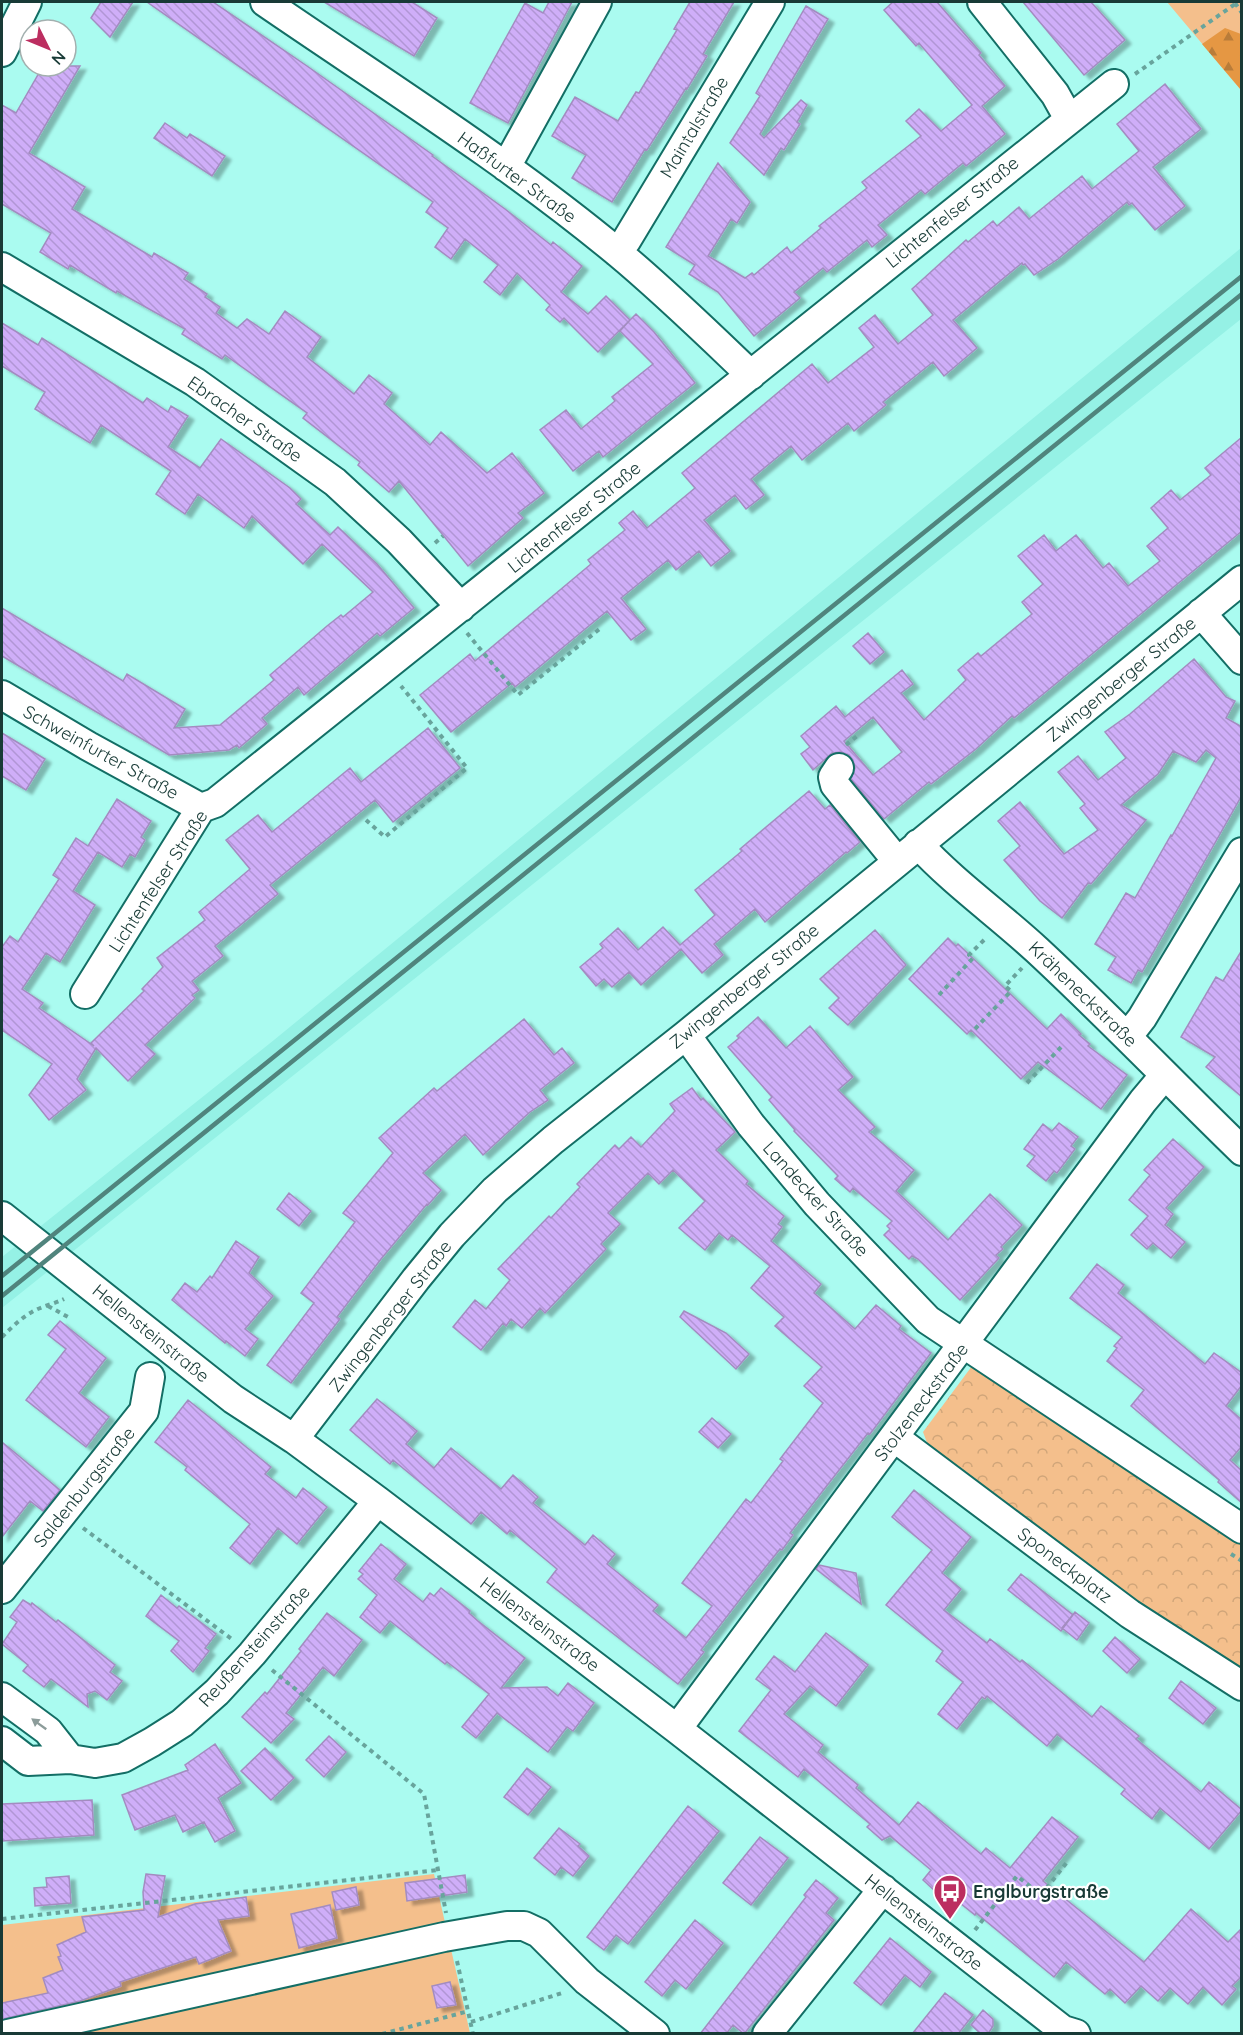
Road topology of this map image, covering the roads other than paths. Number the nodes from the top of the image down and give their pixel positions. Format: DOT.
graph roads {
  1 [pos="27,2"];
  2 [pos="265,2"];
  3 [pos="597,2"];
  4 [pos="770,2"];
  5 [pos="982,2"];
  6 [pos="2,52"];
  7 [pos="1114,84"];
  8 [pos="1069,119"];
  9 [pos="506,167"];
  10 [pos="617,252"];
  11 [pos="2,267"];
  12 [pos="751,375"];
  13 [pos="1242,580"];
  14 [pos="456,611"];
  15 [pos="1201,613"];
  16 [pos="1242,660"];
  17 [pos="2,695"];
  18 [pos="838,768"];
  19 [pos="201,808"];
  20 [pos="1242,852"];
  21 [pos="907,853"];
  22 [pos="85,994"];
  23 [pos="686,1035"];
  24 [pos="1128,1036"];
  25 [pos="1164,1076"];
  26 [pos="1242,1151"];
  27 [pos="2,1216"];
  28 [pos="965,1343"];
  29 [pos="150,1377"];
  30 [pos="894,1438"];
  31 [pos="294,1439"];
  32 [pos="378,1501"];
  33 [pos="1242,1529"];
  34 [pos="2,1589"];
  35 [pos="1242,1686"];
  36 [pos="2,1697"];
  37 [pos="677,1730"];
  38 [pos="2,1741"];
  39 [pos="70,1759"];
  40 [pos="883,1889"];
  41 [pos="2,2030"];
  42 [pos="7,2034"];
  43 [pos="655,2034"];
  44 [pos="767,2034"];
  45 [pos="1076,2034"];
  1 -- 6 [label="street"];
  2 -- 9 [label="street, Haßfurter Straße"];
  3 -- 9 [label="street"];
  4 -- 10 [label="street, Maintalstraße"];
  5 -- 8 [label="street"];
  7 -- 8 [label="street, Lichtenfelser Straße"];
  8 -- 12 [label="street, Lichtenfelser Straße"];
  9 -- 10 [label="street, Haßfurter Straße"];
  10 -- 12 [label="street, Haßfurter Straße"];
  11 -- 14 [label="street, Ebracher Straße"];
  12 -- 14 [label="street, Lichtenfelser Straße"];
  13 -- 15 [label="street, Zwingenberger Straße"];
  14 -- 19 [label="street, Lichtenfelser Straße"];
  15 -- 16 [label="street"];
  15 -- 21 [label="street, Zwingenberger Straße"];
  17 -- 19 [label="street, Schweinfurter Straße"];
  18 -- 21 [label="street, Kräheneckstraße"];
  19 -- 22 [label="street, Lichtenfelser Straße"];
  20 -- 24 [label="street"];
  21 -- 23 [label="street, Zwingenberger Straße"];
  21 -- 24 [label="street, Kräheneckstraße"];
  23 -- 28 [label="street, Landecker Straße"];
  23 -- 31 [label="street, Zwingenberger Straße"];
  24 -- 25 [label="street, Kräheneckstraße"];
  25 -- 26 [label="street, Kräheneckstraße"];
  25 -- 28 [label="street, Stolzeneckstraße"];
  27 -- 31 [label="street, Hellensteinstraße"];
  28 -- 30 [label="street, Stolzeneckstraße"];
  28 -- 33 [label="street"];
  29 -- 34 [label="street, Saldenburgstraße"];
  30 -- 35 [label="street, Sponeckplatz"];
  30 -- 37 [label="street, Stolzeneckstraße"];
  31 -- 32 [label="street, Hellensteinstraße"];
  32 -- 37 [label="street, Hellensteinstraße"];
  32 -- 39 [label="street, Reußensteinstraße"];
  39 -- 36 [label="street, one-way"];
  37 -- 40 [label="street, Hellensteinstraße"];
  38 -- 39 [label="street, Reußensteinstraße"];
  40 -- 44 [label="street"];
  40 -- 45 [label="street, Hellensteinstraße"];
  41 -- 42 [label="street"];
  42 -- 43 [label="street"];
}
